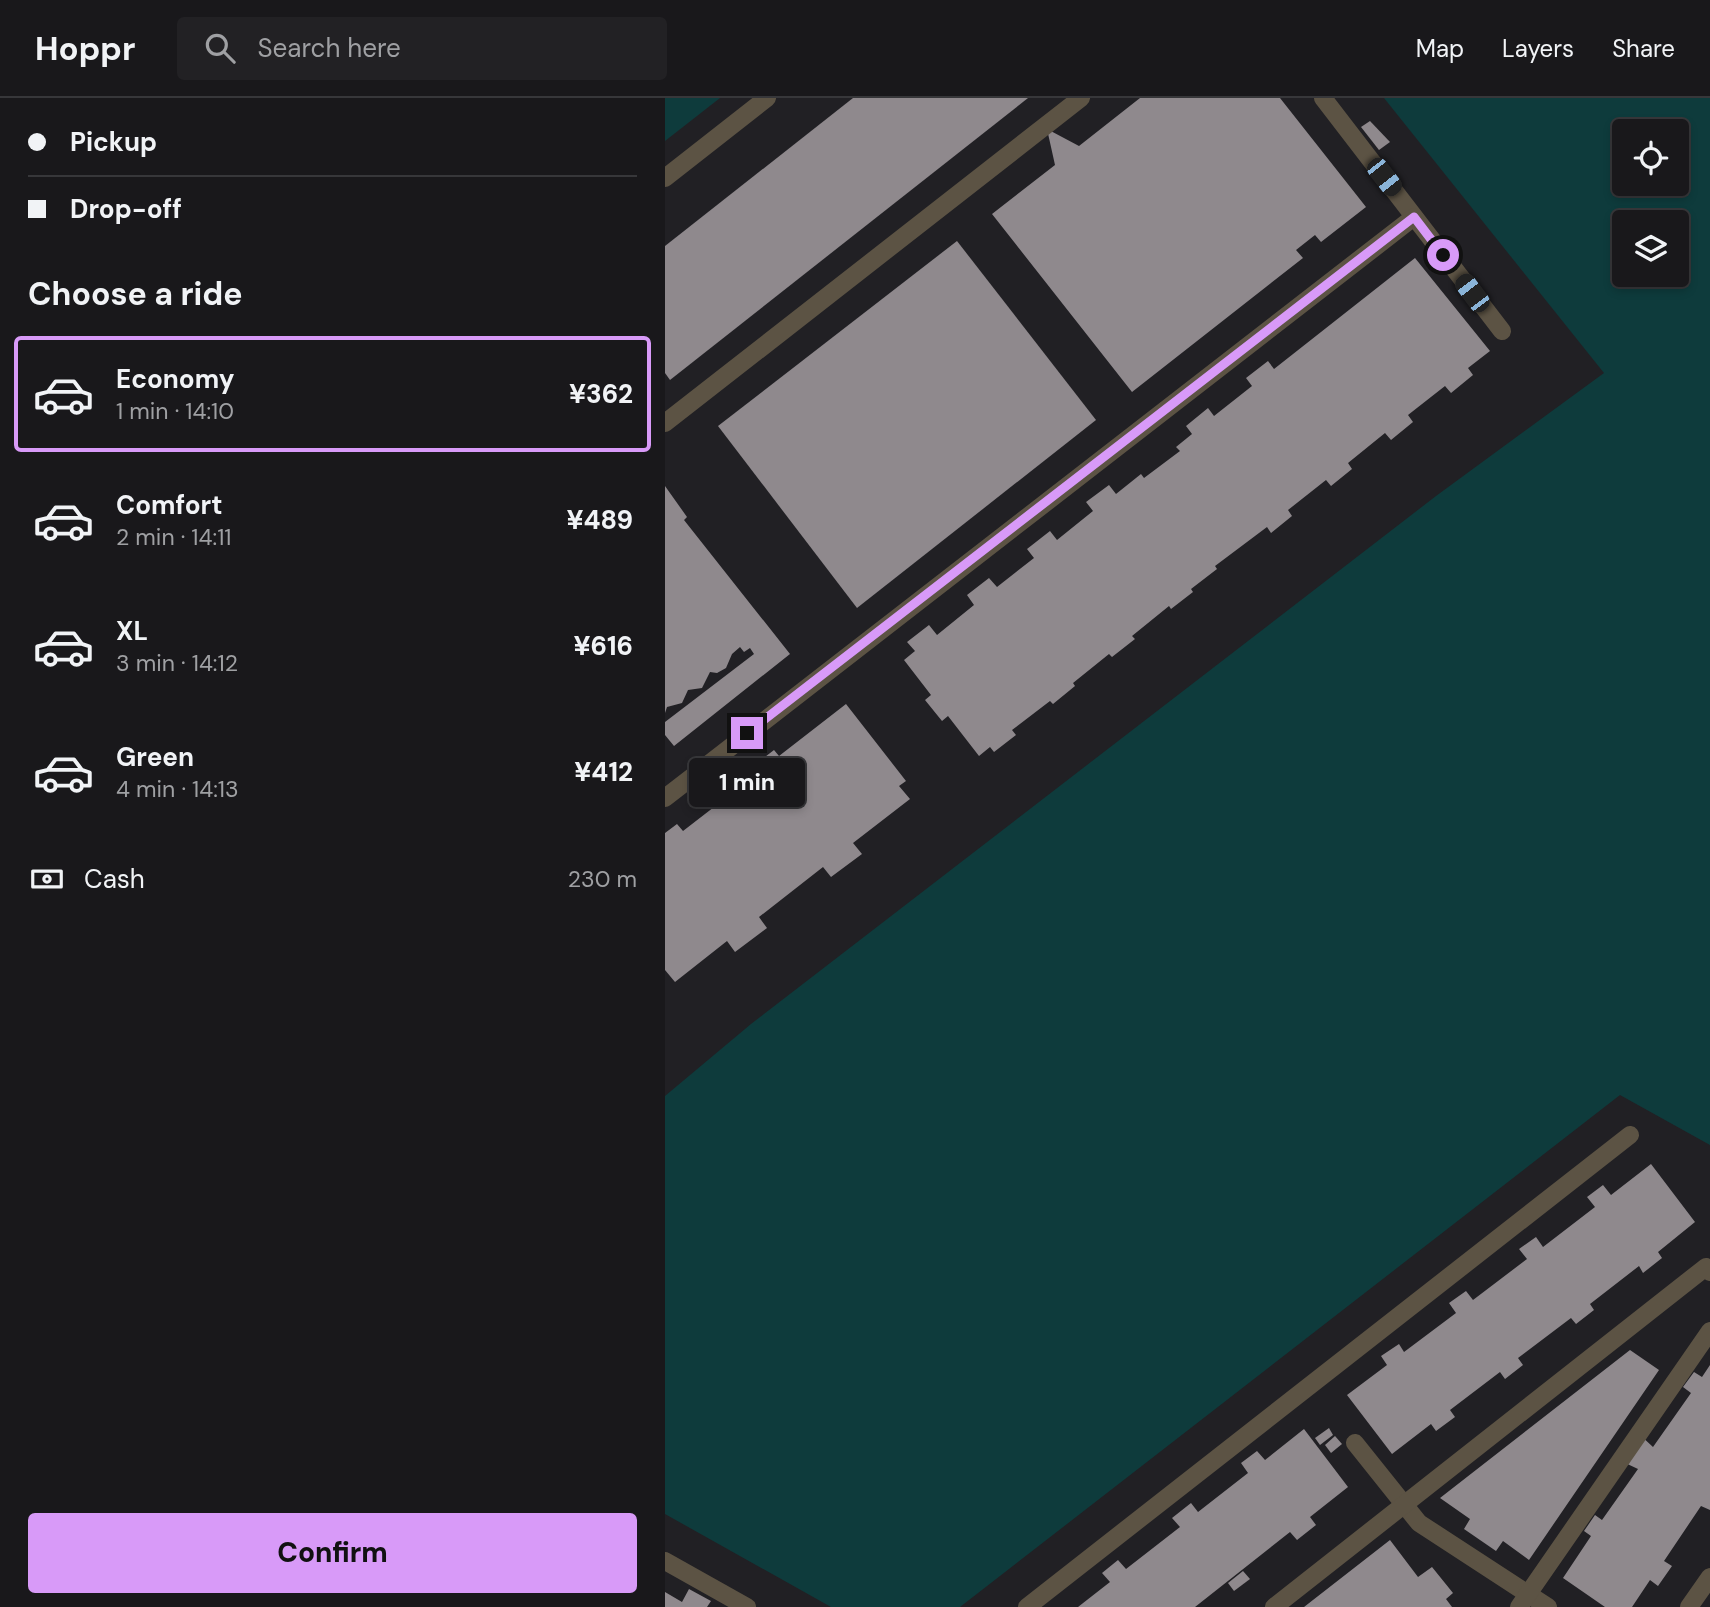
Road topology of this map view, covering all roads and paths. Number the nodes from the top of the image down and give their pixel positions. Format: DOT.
graph roads {
  1 [pos="767,98"];
  2 [pos="1081,98"];
  3 [pos="1323,98"];
  4 [pos="665,178"];
  5 [pos="1414,217"];
  6 [pos="1502,331"];
  7 [pos="665,423"];
  8 [pos="665,798"];
  9 [pos="1630,1135"];
  10 [pos="1710,1272"];
  11 [pos="1710,1331"];
  12 [pos="1355,1443"];
  13 [pos="1404,1505"];
  14 [pos="665,1561"];
  15 [pos="1710,1577"];
  16 [pos="1524,1600"];
  17 [pos="747,1607"];
  18 [pos="1027,1607"];
  19 [pos="1274,1607"];
  20 [pos="1548,1607"];
  21 [pos="1689,1607"];
  1 -- 4 [label="lane"];
  2 -- 7 [label="lane"];
  3 -- 5 [label="lane"];
  5 -- 6 [label="lane"];
  5 -- 8 [label="lane"];
  9 -- 18 [label="lane"];
  10 -- 13 [label="lane"];
  11 -- 16 [label="lane"];
  12 -- 13 [label="lane"];
  13 -- 16 [label="lane"];
  13 -- 19 [label="lane"];
  14 -- 17 [label="lane"];
  15 -- 21 [label="lane"];
  16 -- 20 [label="lane"];
}
